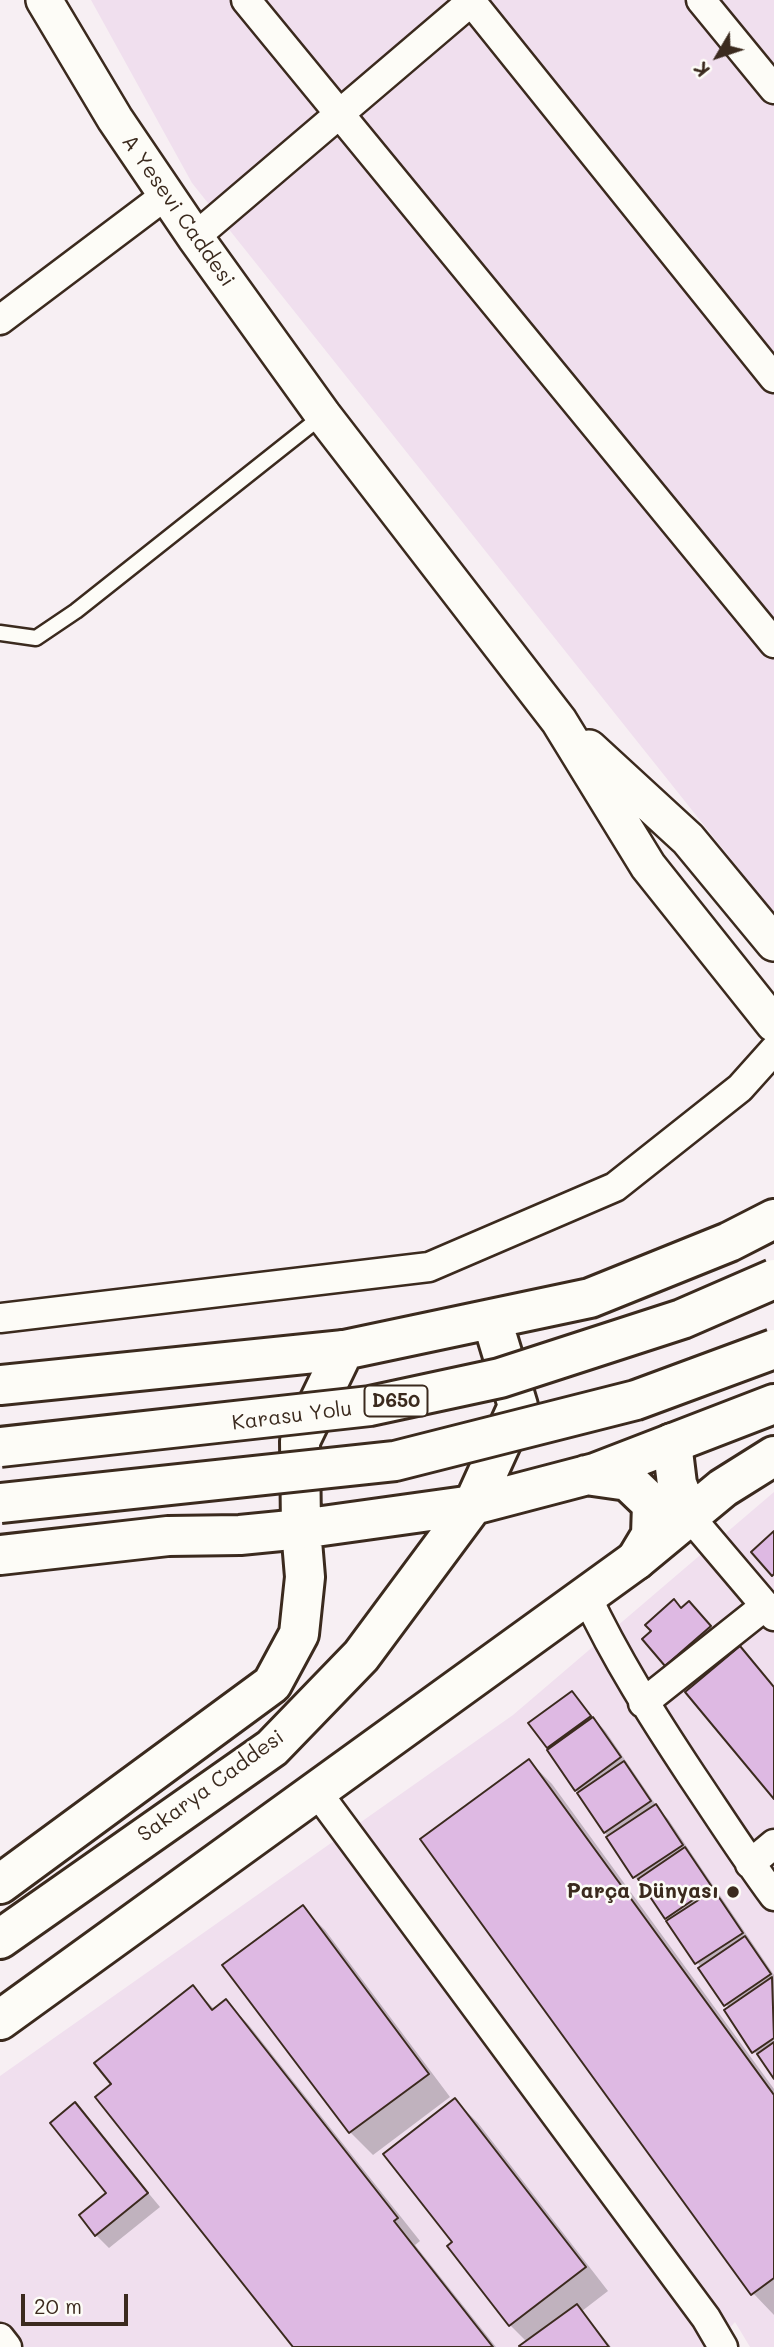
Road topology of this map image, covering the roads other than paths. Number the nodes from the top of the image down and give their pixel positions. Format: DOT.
graph roads {
  1 [pos="44,0"];
  2 [pos="246,0"];
  3 [pos="471,0"];
  4 [pos="701,0"];
  5 [pos="774,89"];
  6 [pos="339,113"];
  7 [pos="166,195"];
  8 [pos="195,237"];
  9 [pos="0,320"];
  10 [pos="774,378"];
  11 [pos="323,415"];
  12 [pos="0,633"];
  13 [pos="774,643"];
  14 [pos="559,721"];
  15 [pos="774,943"];
  16 [pos="774,1024"];
  17 [pos="774,1050"];
  18 [pos="774,1219"];
  19 [pos="774,1279"];
  20 [pos="0,1318"];
  21 [pos="492,1320"];
  22 [pos="774,1349"];
  23 [pos="344,1350"];
  24 [pos="0,1385"];
  25 [pos="774,1404"];
  26 [pos="672,1443"];
  27 [pos="0,1447"];
  28 [pos="774,1457"];
  29 [pos="586,1475"];
  30 [pos="0,1503"];
  31 [pos="473,1505"];
  32 [pos="690,1517"];
  33 [pos="301,1529"];
  34 [pos="0,1555"];
  35 [pos="636,1560"];
  36 [pos="586,1595"];
  37 [pos="770,1611"];
  38 [pos="643,1703"];
  39 [pos="317,1791"];
  40 [pos="774,1844"];
  41 [pos="750,1864"];
  42 [pos="0,1884"];
  43 [pos="774,1896"];
  44 [pos="0,1939"];
  45 [pos="0,2020"];
  46 [pos="0,2338"];
  47 [pos="7,2347"];
  48 [pos="723,2347"];
  1 -- 7 [label="street, A Yesevi Caddesi"];
  2 -- 6 [label="street"];
  3 -- 6 [label="street"];
  3 -- 10 [label="street"];
  4 -- 5 [label="street"];
  6 -- 8 [label="street"];
  6 -- 13 [label="street"];
  7 -- 8 [label="street, A Yesevi Caddesi"];
  7 -- 9 [label="street"];
  8 -- 11 [label="street, A Yesevi Caddesi"];
  11 -- 12 [label="lane"];
  11 -- 14 [label="street, A Yesevi Caddesi"];
  14 -- 15 [label="street"];
  14 -- 16 [label="street"];
  17 -- 20 [label="street"];
  18 -- 21 [label="main road"];
  19 -- 27 [label="main road, Karasu Yolu / D650, bridge"];
  21 -- 23 [label="main road"];
  21 -- 31 [label="main road, Sakarya Caddesi"];
  22 -- 30 [label="main road, bridge"];
  23 -- 24 [label="main road"];
  23 -- 33 [label="main road"];
  25 -- 26 [label="main road"];
  26 -- 29 [label="main road"];
  26 -- 32 [label="main road"];
  28 -- 32 [label="main road"];
  29 -- 31 [label="main road"];
  29 -- 35 [label="main road"];
  31 -- 33 [label="main road"];
  31 -- 44 [label="main road, Sakarya Caddesi"];
  32 -- 35 [label="main road"];
  32 -- 37 [label="street"];
  33 -- 34 [label="main road"];
  33 -- 42 [label="main road"];
  35 -- 36 [label="main road"];
  36 -- 38 [label="street"];
  36 -- 39 [label="main road"];
  37 -- 38 [label="street"];
  38 -- 41 [label="street"];
  39 -- 45 [label="main road"];
  39 -- 48 [label="street"];
  40 -- 41 [label="street"];
  41 -- 43 [label="street"];
  46 -- 47 [label="street"];
}
